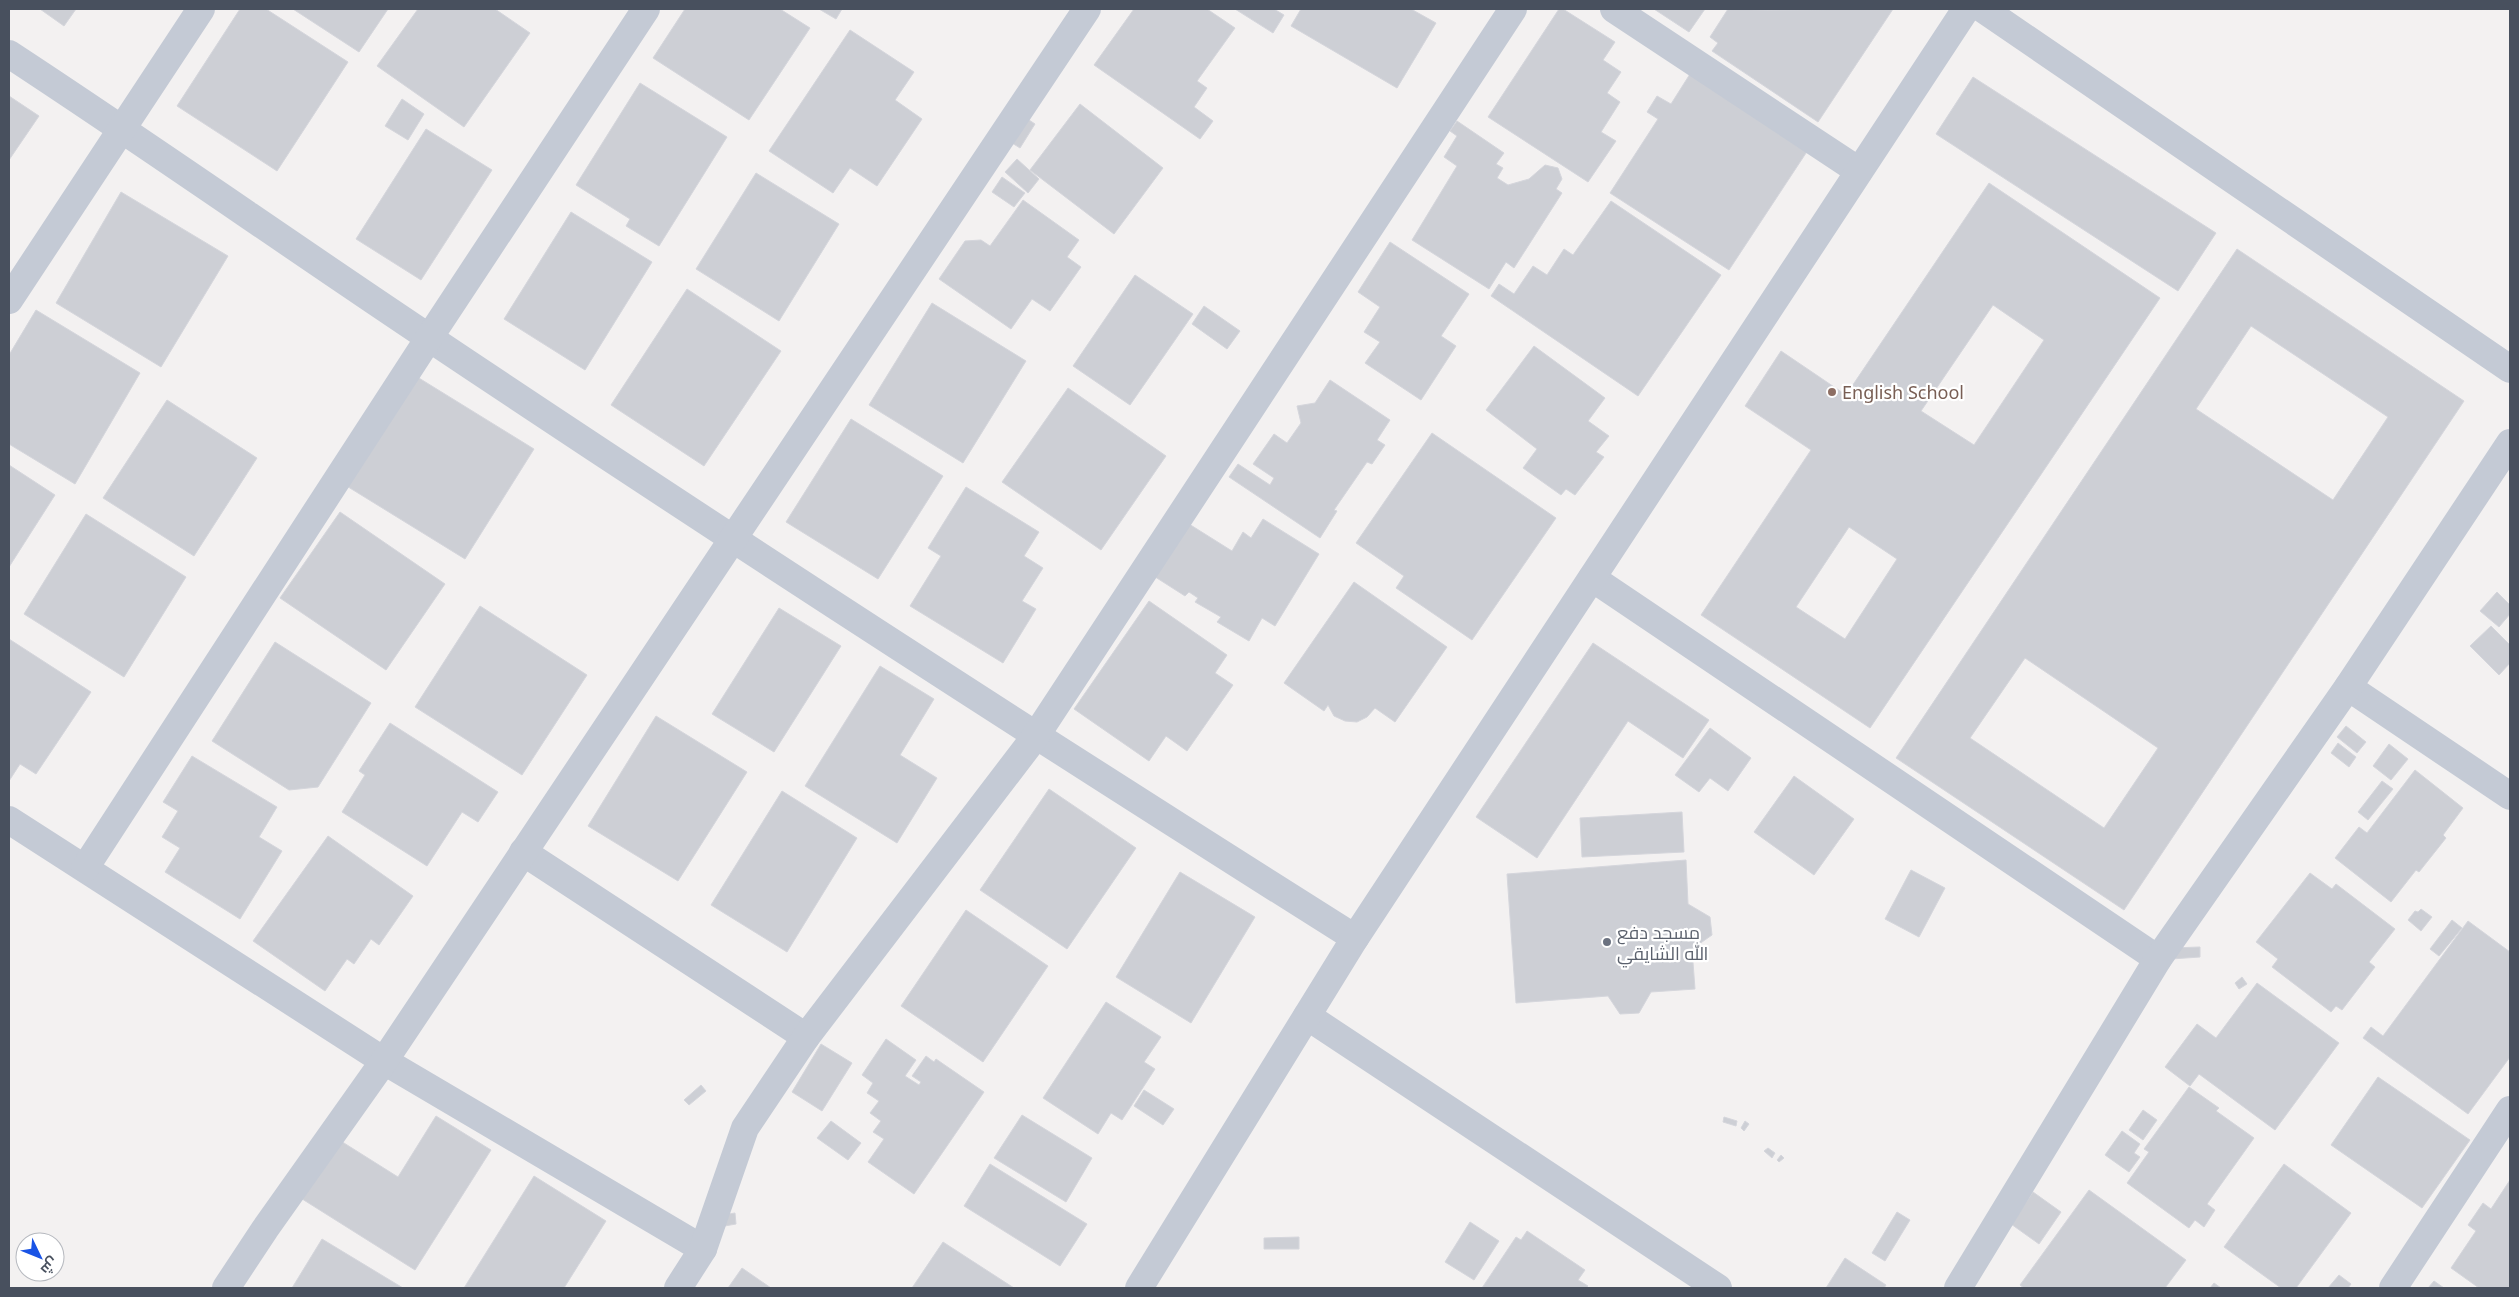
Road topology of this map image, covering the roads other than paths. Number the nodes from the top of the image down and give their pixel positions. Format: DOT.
graph roads {
  1 [pos="201,9"];
  2 [pos="646,9"];
  3 [pos="1087,9"];
  4 [pos="1513,9"];
  5 [pos="1614,9"];
  6 [pos="1966,9"];
  7 [pos="1983,9"];
  8 [pos="9,54"];
  9 [pos="123,128"];
  10 [pos="1859,172"];
  11 [pos="9,300"];
  12 [pos="429,338"];
  13 [pos="2510,369"];
  14 [pos="2510,443"];
  15 [pos="732,538"];
  16 [pos="1592,578"];
  17 [pos="2348,687"];
  18 [pos="1035,737"];
  19 [pos="2510,796"];
  20 [pos="9,820"];
  21 [pos="523,852"];
  22 [pos="85,868"];
  23 [pos="1354,938"];
  24 [pos="2158,959"];
  25 [pos="1307,1016"];
  26 [pos="806,1037"];
  27 [pos="384,1061"];
  28 [pos="2510,1110"];
  29 [pos="703,1249"];
  30 [pos="226,1288"];
  31 [pos="678,1288"];
  32 [pos="1139,1288"];
  33 [pos="1718,1288"];
  34 [pos="1958,1288"];
  35 [pos="2393,1288"];
  1 -- 9 [label="street"];
  2 -- 12 [label="street"];
  3 -- 15 [label="street"];
  4 -- 18 [label="street"];
  5 -- 10 [label="street"];
  6 -- 10 [label="street"];
  7 -- 13 [label="street"];
  8 -- 9 [label="street"];
  9 -- 11 [label="street"];
  9 -- 12 [label="street"];
  10 -- 16 [label="street"];
  12 -- 15 [label="street"];
  12 -- 22 [label="street"];
  14 -- 17 [label="street"];
  15 -- 18 [label="street"];
  15 -- 21 [label="street"];
  16 -- 23 [label="street"];
  16 -- 24 [label="street"];
  17 -- 19 [label="street"];
  17 -- 24 [label="street"];
  18 -- 23 [label="street"];
  18 -- 26 [label="street"];
  20 -- 22 [label="street"];
  21 -- 26 [label="street"];
  21 -- 27 [label="street"];
  22 -- 27 [label="street"];
  23 -- 25 [label="street"];
  24 -- 34 [label="street"];
  25 -- 32 [label="street"];
  25 -- 33 [label="street"];
  26 -- 29 [label="street"];
  27 -- 29 [label="street"];
  27 -- 30 [label="street"];
  28 -- 35 [label="street"];
  29 -- 31 [label="street"];
}
